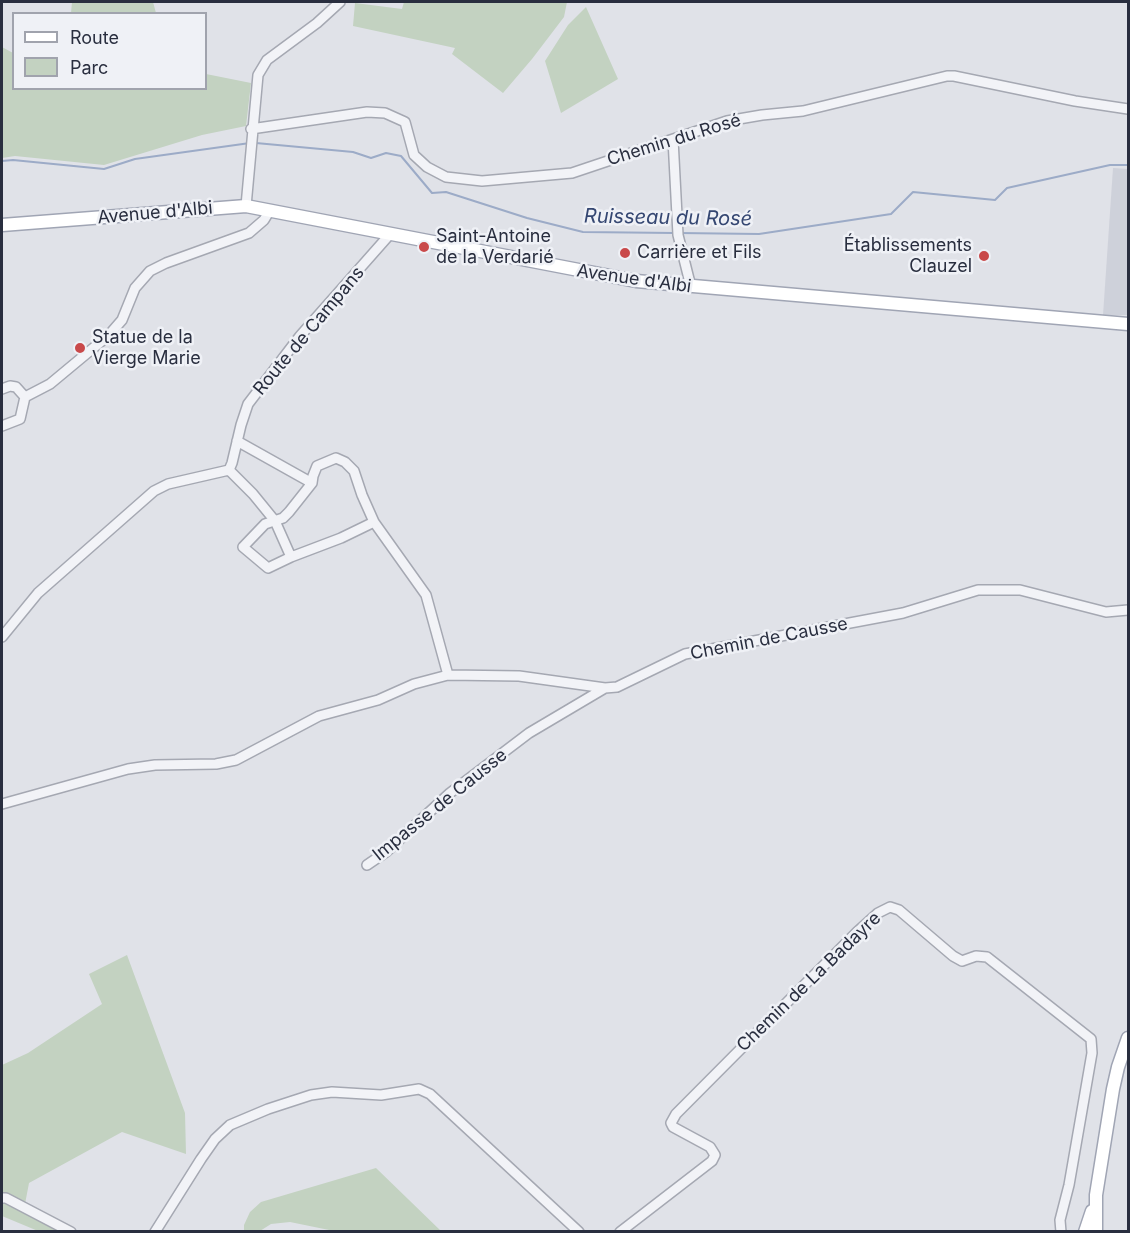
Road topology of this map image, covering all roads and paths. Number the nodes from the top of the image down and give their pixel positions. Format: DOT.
graph roads {
  1 [pos="340,2"];
  2 [pos="1128,109"];
  3 [pos="251,129"];
  4 [pos="673,139"];
  5 [pos="246,206"];
  6 [pos="270,210"];
  7 [pos="2,225"];
  8 [pos="391,232"];
  9 [pos="691,287"];
  10 [pos="1128,324"];
  11 [pos="2,389"];
  12 [pos="25,397"];
  13 [pos="2,426"];
  14 [pos="237,441"];
  15 [pos="229,470"];
  16 [pos="312,483"];
  17 [pos="274,521"];
  18 [pos="374,522"];
  19 [pos="291,557"];
  20 [pos="1128,610"];
  21 [pos="2,637"];
  22 [pos="448,675"];
  23 [pos="605,688"];
  24 [pos="2,804"];
  25 [pos="367,865"];
  26 [pos="1128,1038"];
  27 [pos="1096,1195"];
  28 [pos="2,1198"];
  29 [pos="71,1232"];
  30 [pos="155,1232"];
  31 [pos="579,1232"];
  32 [pos="620,1232"];
  33 [pos="1061,1232"];
  34 [pos="1084,1232"];
  35 [pos="1096,1232"];
  1 -- 3 [label="street"];
  2 -- 4 [label="street, Chemin du Rosé"];
  3 -- 4 [label="street, Chemin du Rosé"];
  3 -- 5 [label="street"];
  4 -- 9 [label="street"];
  5 -- 6 [label="main road, Avenue d'Albi"];
  5 -- 7 [label="main road, Avenue d'Albi"];
  6 -- 8 [label="main road, Avenue d'Albi"];
  6 -- 12 [label="street"];
  8 -- 9 [label="main road, Avenue d'Albi"];
  8 -- 14 [label="street, Route de Campans"];
  9 -- 10 [label="main road, Avenue d'Albi"];
  11 -- 12 [label="street"];
  12 -- 13 [label="street"];
  14 -- 15 [label="street, Route de Campans"];
  14 -- 16 [label="street"];
  15 -- 17 [label="street"];
  15 -- 21 [label="street"];
  16 -- 17 [label="street"];
  16 -- 18 [label="street"];
  17 -- 19 [label="street"];
  17 -- 19 [label="street"];
  18 -- 19 [label="street"];
  18 -- 22 [label="street"];
  20 -- 23 [label="street, Chemin de Causse"];
  22 -- 23 [label="street, Chemin de Causse"];
  22 -- 24 [label="street, Chemin de Causse"];
  23 -- 25 [label="street, Impasse de Causse"];
  26 -- 27 [label="main road"];
  27 -- 34 [label="main road"];
  27 -- 35 [label="main road"];
  28 -- 29 [label="street"];
  30 -- 31 [label="street"];
  32 -- 33 [label="street, Chemin de La Badayre"];
}
